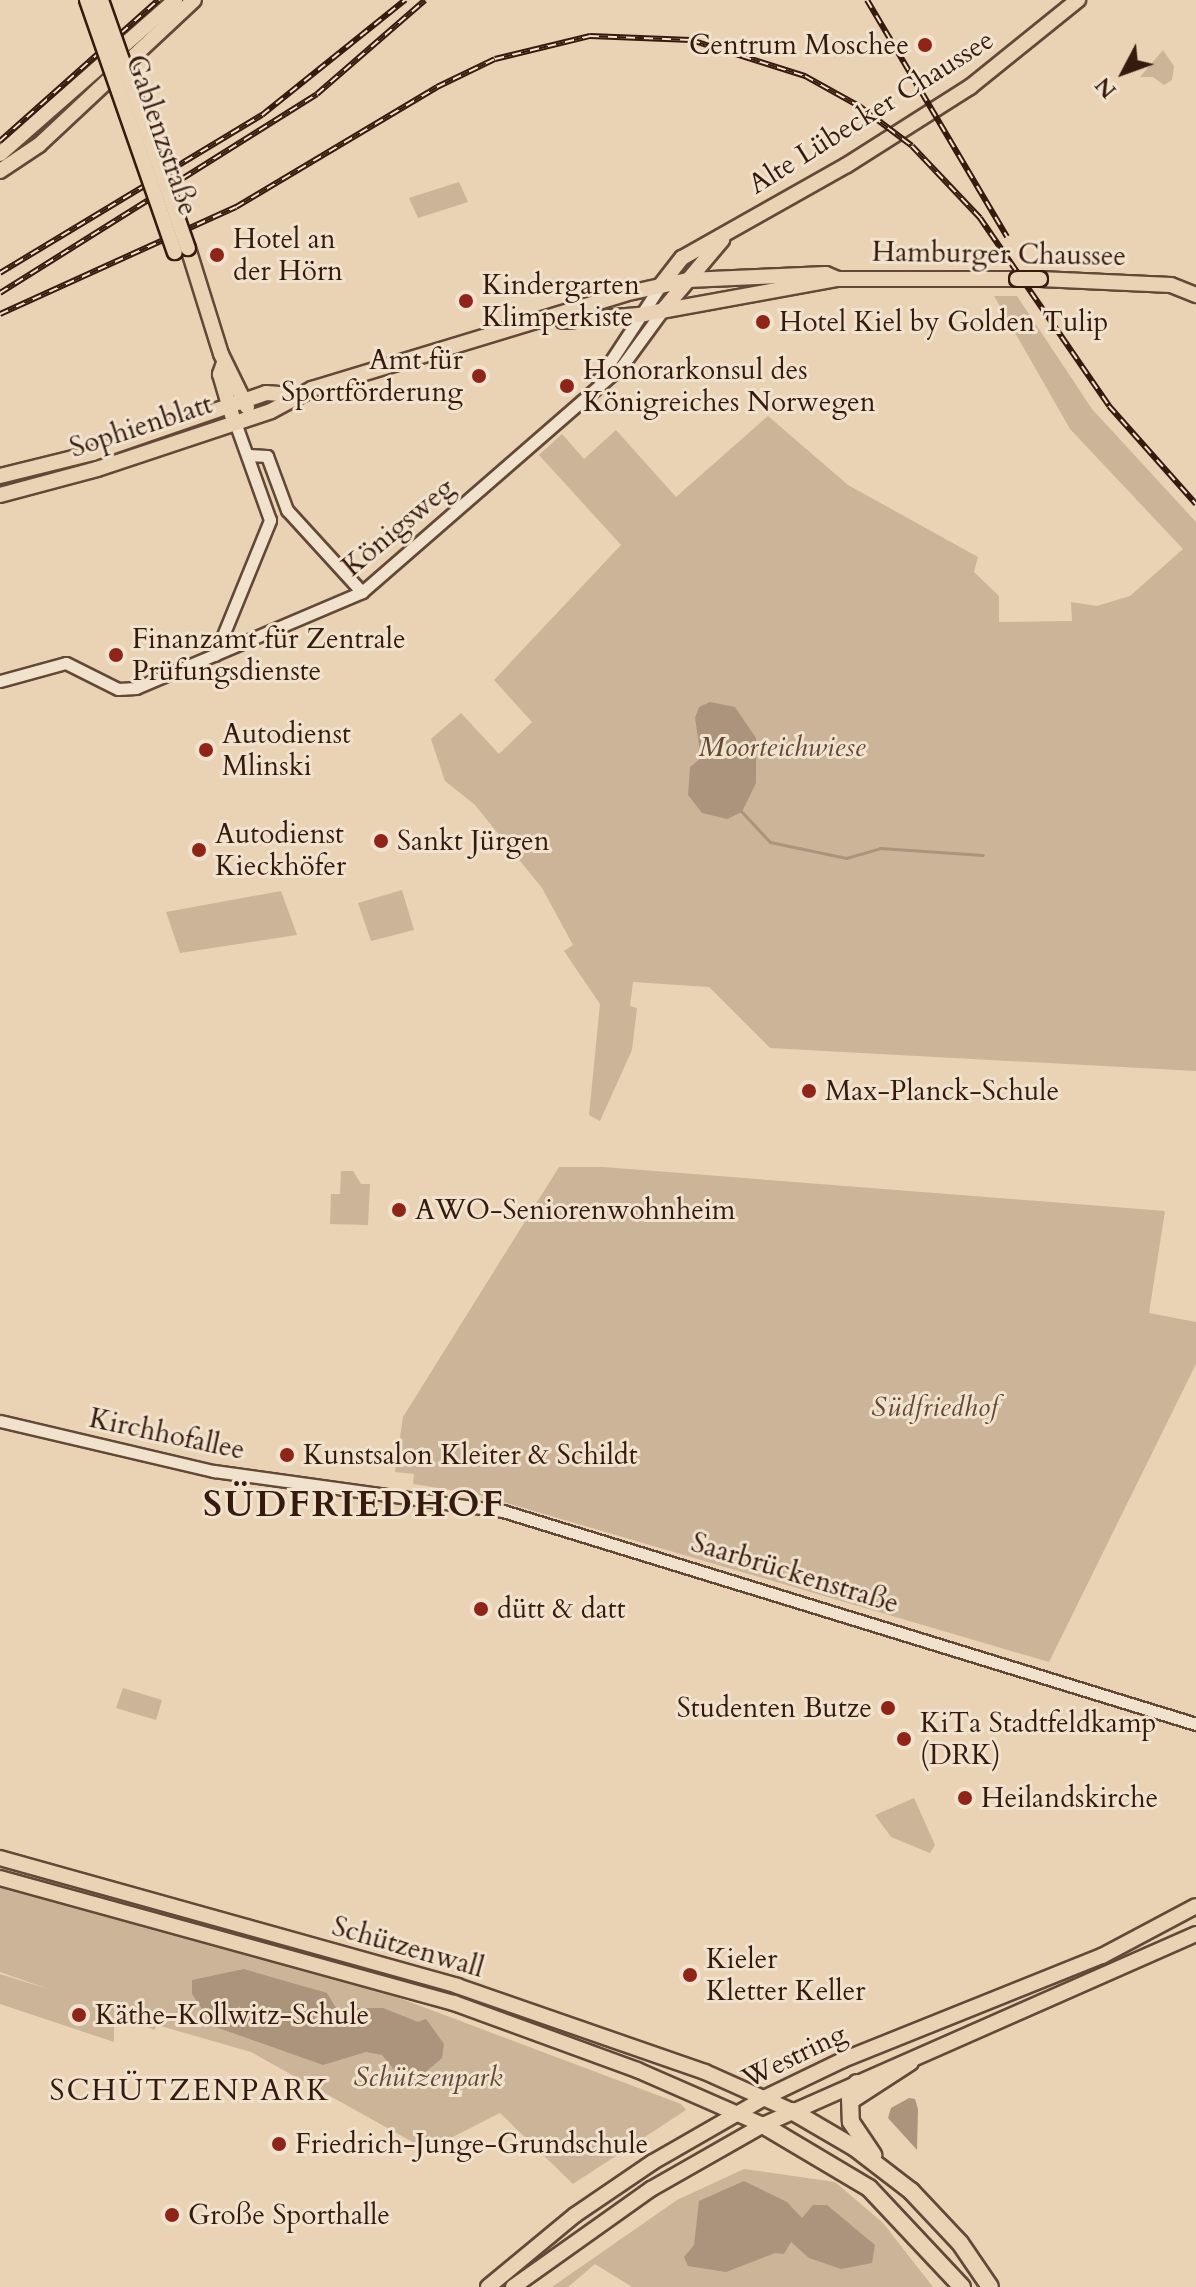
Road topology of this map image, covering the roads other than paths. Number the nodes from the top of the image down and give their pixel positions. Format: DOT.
graph roads {
  1 [pos="87,0"];
  2 [pos="101,0"];
  3 [pos="175,0"];
  4 [pos="194,0"];
  5 [pos="1078,0"];
  6 [pos="0,154"];
  7 [pos="0,171"];
  8 [pos="726,235"];
  9 [pos="181,250"];
  10 [pos="838,279"];
  11 [pos="688,280"];
  12 [pos="1159,284"];
  13 [pos="660,286"];
  14 [pos="1196,295"];
  15 [pos="1196,303"];
  16 [pos="663,310"];
  17 [pos="639,315"];
  18 [pos="547,321"];
  19 [pos="224,363"];
  20 [pos="593,389"];
  21 [pos="293,395"];
  22 [pos="244,401"];
  23 [pos="229,406"];
  24 [pos="251,417"];
  25 [pos="235,422"];
  26 [pos="248,455"];
  27 [pos="0,476"];
  28 [pos="0,495"];
  29 [pos="362,592"];
  30 [pos="215,655"];
  31 [pos="0,681"];
  32 [pos="0,1421"];
  33 [pos="374,1491"];
  34 [pos="1196,1724"];
  35 [pos="0,1858"];
  36 [pos="0,1878"];
  37 [pos="1196,1906"];
  38 [pos="1196,1934"];
  39 [pos="910,2062"];
  40 [pos="857,2083"];
  41 [pos="766,2097"];
  42 [pos="850,2103"];
  43 [pos="792,2111"];
  44 [pos="738,2113"];
  45 [pos="763,2125"];
  46 [pos="881,2166"];
  47 [pos="488,2287"];
  48 [pos="513,2287"];
  49 [pos="962,2287"];
  50 [pos="990,2287"];
  1 -- 9 [label="main road, Gablenzstraße, bridge"];
  2 -- 9 [label="main road, Gablenzstraße, bridge"];
  3 -- 6 [label="main road"];
  4 -- 7 [label="main road"];
  5 -- 8 [label="main road, Alte Lübecker Chaussee"];
  8 -- 11 [label="main road, Alte Lübecker Chaussee"];
  8 -- 13 [label="main road, Alte Lübecker Chaussee"];
  9 -- 19 [label="main road, Gablenzstraße"];
  10 -- 11 [label="main road, Hamburger Chaussee"];
  10 -- 12 [label="main road, Hamburger Chaussee, bridge"];
  10 -- 16 [label="main road, Hamburger Chaussee"];
  11 -- 13 [label="main road, Hamburger Chaussee"];
  11 -- 16 [label="main road, Alte Lübecker Chaussee"];
  12 -- 14 [label="main road, Hamburger Chaussee"];
  12 -- 15 [label="main road, Hamburger Chaussee"];
  13 -- 17 [label="street, Königsweg"];
  13 -- 18 [label="main road, Sophienblatt"];
  16 -- 17 [label="main road, Hamburger Chaussee"];
  16 -- 20 [label="street, Königsweg"];
  17 -- 18 [label="main road, Sophienblatt"];
  17 -- 20 [label="street, Königsweg"];
  18 -- 21 [label="main road, Sophienblatt"];
  19 -- 22 [label="main road, Gablenzstraße"];
  19 -- 23 [label="main road, Gablenzstraße"];
  20 -- 29 [label="street, Königsweg"];
  21 -- 22 [label="main road, Sophienblatt"];
  21 -- 24 [label="main road, Sophienblatt"];
  22 -- 23 [label="main road, Sophienblatt"];
  22 -- 24 [label="main road, Gablenzstraße"];
  23 -- 25 [label="main road, Gablenzstraße"];
  23 -- 27 [label="main road, Sophienblatt"];
  24 -- 25 [label="main road, Sophienblatt"];
  25 -- 26 [label="street"];
  25 -- 28 [label="main road, Sophienblatt"];
  26 -- 29 [label="street"];
  26 -- 30 [label="street"];
  29 -- 30 [label="street, Königsweg"];
  30 -- 31 [label="street, Königsweg"];
  32 -- 33 [label="street, Kirchhofallee"];
  33 -- 34 [label="street, Saarbrückenstraße"];
  35 -- 41 [label="main road, Schützenwall"];
  36 -- 44 [label="main road, Schützenwall"];
  37 -- 41 [label="main road, Westring"];
  38 -- 39 [label="main road, Westring"];
  39 -- 40 [label="main road, Westring"];
  39 -- 42 [label="highway"];
  40 -- 42 [label="highway"];
  40 -- 43 [label="main road, Westring"];
  41 -- 43 [label="main road, Schützenwall"];
  41 -- 44 [label="main road, Westring"];
  42 -- 46 [label="highway"];
  43 -- 45 [label="main road, Westring"];
  43 -- 46 [label="highway"];
  44 -- 45 [label="main road, Schützenwall"];
  44 -- 47 [label="main road, Westring"];
  45 -- 48 [label="main road, Westring"];
  45 -- 49 [label="highway"];
  46 -- 50 [label="highway"];
}
